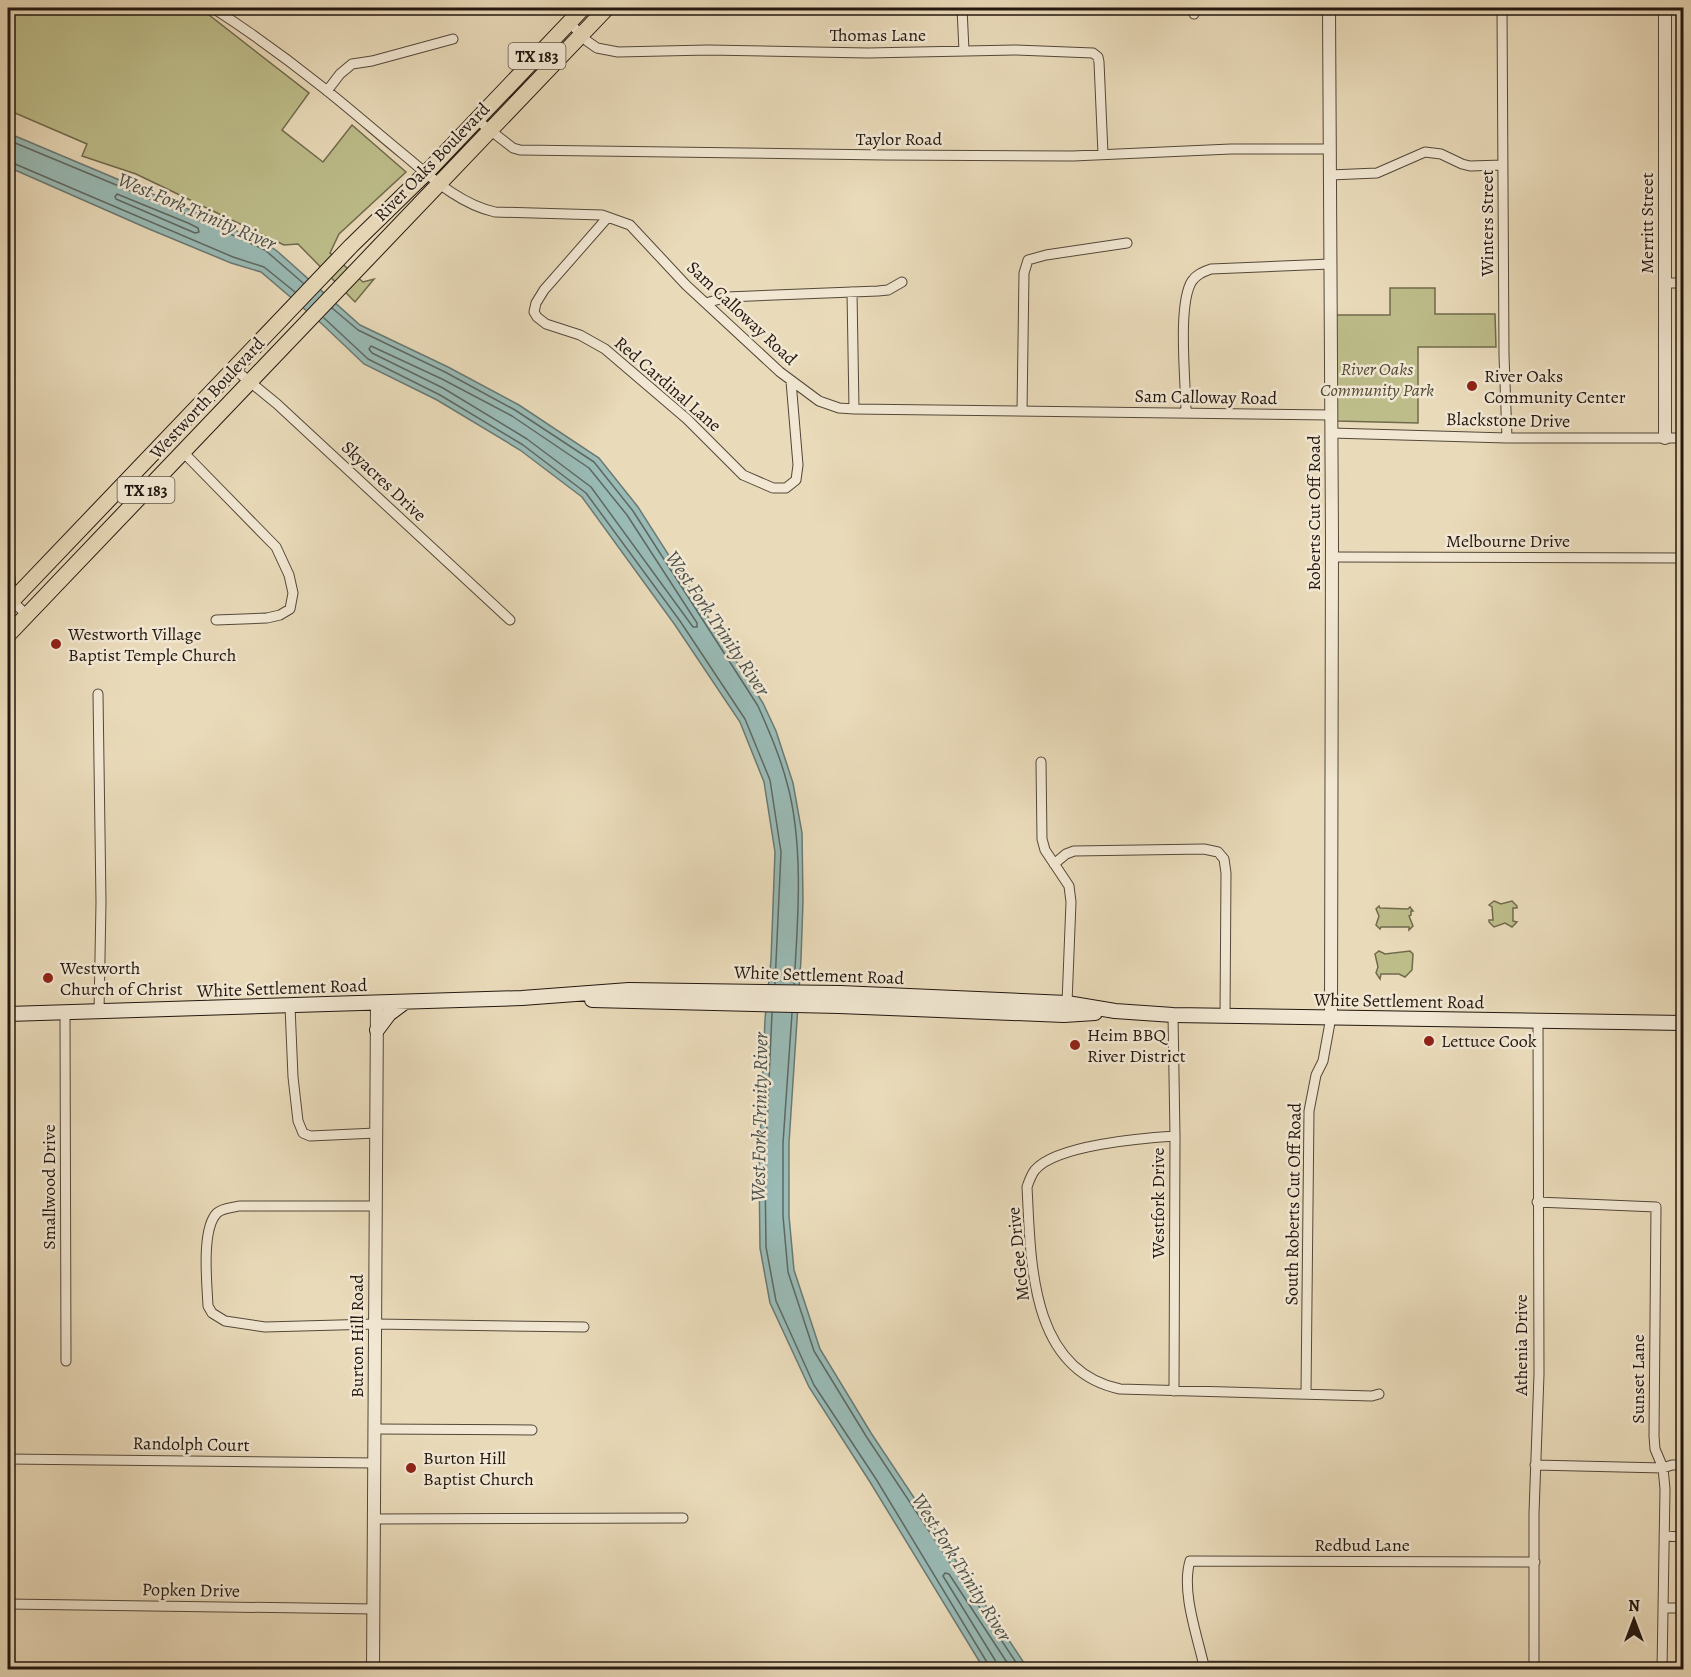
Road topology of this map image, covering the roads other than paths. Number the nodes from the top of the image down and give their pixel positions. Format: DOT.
graph roads {
  1 [pos="213,8"];
  2 [pos="583,8"];
  3 [pos="607,8"];
  4 [pos="962,8"];
  5 [pos="1329,8"];
  6 [pos="1502,8"];
  7 [pos="1665,8"];
  8 [pos="569,22"];
  9 [pos="581,35"];
  10 [pos="453,39"];
  11 [pos="964,51"];
  12 [pos="327,91"];
  13 [pos="477,120"];
  14 [pos="490,131"];
  15 [pos="1330,149"];
  16 [pos="1103,154"];
  17 [pos="1503,165"];
  18 [pos="426,173"];
  19 [pos="1330,175"];
  20 [pos="439,184"];
  21 [pos="608,217"];
  22 [pos="1127,243"];
  23 [pos="1330,264"];
  24 [pos="902,282"];
  25 [pos="1664,283"];
  26 [pos="1683,283"];
  27 [pos="852,292"];
  28 [pos="706,303"];
  29 [pos="268,332"];
  30 [pos="285,344"];
  31 [pos="233,368"];
  32 [pos="791,381"];
  33 [pos="248,382"];
  34 [pos="854,409"];
  35 [pos="1022,411"];
  36 [pos="1186,413"];
  37 [pos="1331,415"];
  38 [pos="1331,433"];
  39 [pos="1507,438"];
  40 [pos="1665,438"];
  41 [pos="1683,438"];
  42 [pos="183,452"];
  43 [pos="8,557"];
  44 [pos="1332,557"];
  45 [pos="1683,558"];
  46 [pos="10,603"];
  47 [pos="27,615"];
  48 [pos="216,620"];
  49 [pos="510,620"];
  50 [pos="8,635"];
  51 [pos="98,694"];
  52 [pos="1041,762"];
  53 [pos="1054,864"];
  54 [pos="405,1002"];
  55 [pos="377,1003"];
  56 [pos="1067,1003"];
  57 [pos="290,1006"];
  58 [pos="1038,1008"];
  59 [pos="1115,1011"];
  60 [pos="99,1012"];
  61 [pos="8,1014"];
  62 [pos="65,1014"];
  63 [pos="1173,1015"];
  64 [pos="1225,1016"];
  65 [pos="1331,1017"];
  66 [pos="1538,1021"];
  67 [pos="1683,1023"];
  68 [pos="377,1030"];
  69 [pos="376,1133"];
  70 [pos="1175,1136"];
  71 [pos="1537,1202"];
  72 [pos="376,1206"];
  73 [pos="375,1324"];
  74 [pos="584,1327"];
  75 [pos="66,1361"];
  76 [pos="1174,1391"];
  77 [pos="1306,1393"];
  78 [pos="1379,1394"];
  79 [pos="375,1429"];
  80 [pos="532,1430"];
  81 [pos="8,1459"];
  82 [pos="375,1463"];
  83 [pos="1535,1465"];
  84 [pos="1683,1465"];
  85 [pos="1663,1468"];
  86 [pos="683,1518"];
  87 [pos="374,1519"];
  88 [pos="1664,1536"];
  89 [pos="1683,1537"];
  90 [pos="1534,1562"];
  91 [pos="8,1604"];
  92 [pos="1663,1608"];
  93 [pos="1683,1608"];
  94 [pos="374,1609"];
  95 [pos="1202,1668"];
  96 [pos="1534,1669"];
  97 [pos="373,1670"];
  98 [pos="1662,1670"];
  1 -- 12 [label="street, Sam Calloway Road"];
  2 -- 8 [label="main road, River Oaks Boulevard / TX 183"];
  3 -- 9 [label="main road, River Oaks Boulevard / TX 183"];
  4 -- 11 [label="street"];
  5 -- 15 [label="street, Roberts Cut Off Road"];
  6 -- 17 [label="street, Winters Street"];
  7 -- 25 [label="street, Merritt Street"];
  8 -- 9 [label="street, Thomas Lane"];
  8 -- 13 [label="main road, River Oaks Boulevard / TX 183"];
  9 -- 11 [label="street, Thomas Lane"];
  9 -- 14 [label="main road, River Oaks Boulevard / TX 183"];
  10 -- 12 [label="street"];
  11 -- 16 [label="street, Thomas Lane"];
  12 -- 18 [label="street, Sam Calloway Road"];
  13 -- 14 [label="street, Taylor Road"];
  13 -- 18 [label="main road, River Oaks Boulevard / TX 183"];
  14 -- 16 [label="street, Taylor Road"];
  14 -- 20 [label="main road, River Oaks Boulevard / TX 183"];
  15 -- 16 [label="street, Taylor Road"];
  15 -- 19 [label="street, Roberts Cut Off Road"];
  17 -- 19 [label="street"];
  17 -- 39 [label="street, Winters Street"];
  18 -- 20 [label="street, Sam Calloway Road"];
  18 -- 29 [label="main road, River Oaks Boulevard / TX 183"];
  19 -- 23 [label="street, Roberts Cut Off Road"];
  20 -- 21 [label="street, Sam Calloway Road"];
  20 -- 30 [label="main road, River Oaks Boulevard / TX 183"];
  21 -- 28 [label="street, Sam Calloway Road"];
  21 -- 32 [label="street, Red Cardinal Lane"];
  22 -- 35 [label="street"];
  23 -- 36 [label="street"];
  23 -- 37 [label="street, Roberts Cut Off Road"];
  24 -- 27 [label="street"];
  25 -- 26 [label="street"];
  25 -- 40 [label="street, Merritt Street"];
  27 -- 28 [label="street"];
  27 -- 34 [label="street"];
  28 -- 32 [label="street, Sam Calloway Road"];
  29 -- 31 [label="main road, Westworth Boulevard / TX 183"];
  30 -- 33 [label="main road, Westworth Boulevard / TX 183"];
  31 -- 33 [label="street, Skyacres Drive"];
  31 -- 46 [label="main road, Westworth Boulevard / TX 183"];
  32 -- 34 [label="street, Sam Calloway Road"];
  33 -- 42 [label="main road, Westworth Boulevard / TX 183"];
  33 -- 49 [label="street, Skyacres Drive"];
  34 -- 35 [label="street, Sam Calloway Road"];
  35 -- 36 [label="street, Sam Calloway Road"];
  36 -- 37 [label="street, Sam Calloway Road"];
  37 -- 38 [label="street, Roberts Cut Off Road"];
  38 -- 39 [label="street, Blackstone Drive"];
  38 -- 44 [label="street, Roberts Cut Off Road"];
  39 -- 40 [label="street, Blackstone Drive"];
  40 -- 41 [label="street, Blackstone Drive"];
  42 -- 47 [label="main road, Westworth Boulevard / TX 183"];
  42 -- 48 [label="street"];
  43 -- 46 [label="street"];
  44 -- 45 [label="street, Melbourne Drive"];
  44 -- 65 [label="street, Roberts Cut Off Road"];
  46 -- 47 [label="street"];
  47 -- 50 [label="main road, Westworth Boulevard / TX 183"];
  51 -- 60 [label="street"];
  52 -- 53 [label="street"];
  53 -- 56 [label="street"];
  53 -- 64 [label="street"];
  54 -- 55 [label="main road, White Settlement Road"];
  54 -- 58 [label="main road, White Settlement Road"];
  54 -- 68 [label="main road"];
  55 -- 57 [label="main road, White Settlement Road"];
  55 -- 68 [label="street, Burton Hill Road"];
  56 -- 58 [label="main road, White Settlement Road"];
  56 -- 59 [label="main road, White Settlement Road"];
  57 -- 60 [label="main road, White Settlement Road"];
  57 -- 69 [label="street"];
  58 -- 59 [label="main road, White Settlement Road"];
  59 -- 63 [label="main road, White Settlement Road"];
  60 -- 62 [label="main road, White Settlement Road"];
  61 -- 62 [label="main road, White Settlement Road"];
  62 -- 75 [label="street, Smallwood Drive"];
  63 -- 64 [label="main road, White Settlement Road"];
  63 -- 70 [label="street, Westfork Drive"];
  64 -- 65 [label="main road, White Settlement Road"];
  65 -- 66 [label="main road, White Settlement Road"];
  65 -- 77 [label="street, South Roberts Cut Off Road"];
  66 -- 67 [label="main road, White Settlement Road"];
  66 -- 71 [label="street, Athenia Drive"];
  68 -- 69 [label="street, Burton Hill Road"];
  69 -- 72 [label="street, Burton Hill Road"];
  70 -- 76 [label="street, Westfork Drive"];
  70 -- 76 [label="street, McGee Drive"];
  71 -- 83 [label="street, Athenia Drive"];
  71 -- 85 [label="street, Sunset Lane"];
  72 -- 73 [label="street, Burton Hill Road"];
  72 -- 73 [label="street"];
  73 -- 74 [label="street"];
  73 -- 79 [label="street, Burton Hill Road"];
  76 -- 77 [label="street, McGee Drive"];
  77 -- 78 [label="street, McGee Drive"];
  79 -- 80 [label="street"];
  79 -- 82 [label="street, Burton Hill Road"];
  81 -- 82 [label="street, Randolph Court"];
  82 -- 87 [label="street, Burton Hill Road"];
  83 -- 85 [label="street"];
  83 -- 90 [label="street, Athenia Drive"];
  84 -- 85 [label="street"];
  85 -- 88 [label="street, Sunset Lane"];
  86 -- 87 [label="street"];
  87 -- 94 [label="street, Burton Hill Road"];
  88 -- 89 [label="street"];
  88 -- 92 [label="street, Sunset Lane"];
  90 -- 95 [label="street, Redbud Lane"];
  90 -- 96 [label="street, Athenia Drive"];
  91 -- 94 [label="street, Popken Drive"];
  92 -- 93 [label="street"];
  92 -- 98 [label="street, Sunset Lane"];
  94 -- 97 [label="street, Burton Hill Road"];
  95 -- 96 [label="street"];
}
